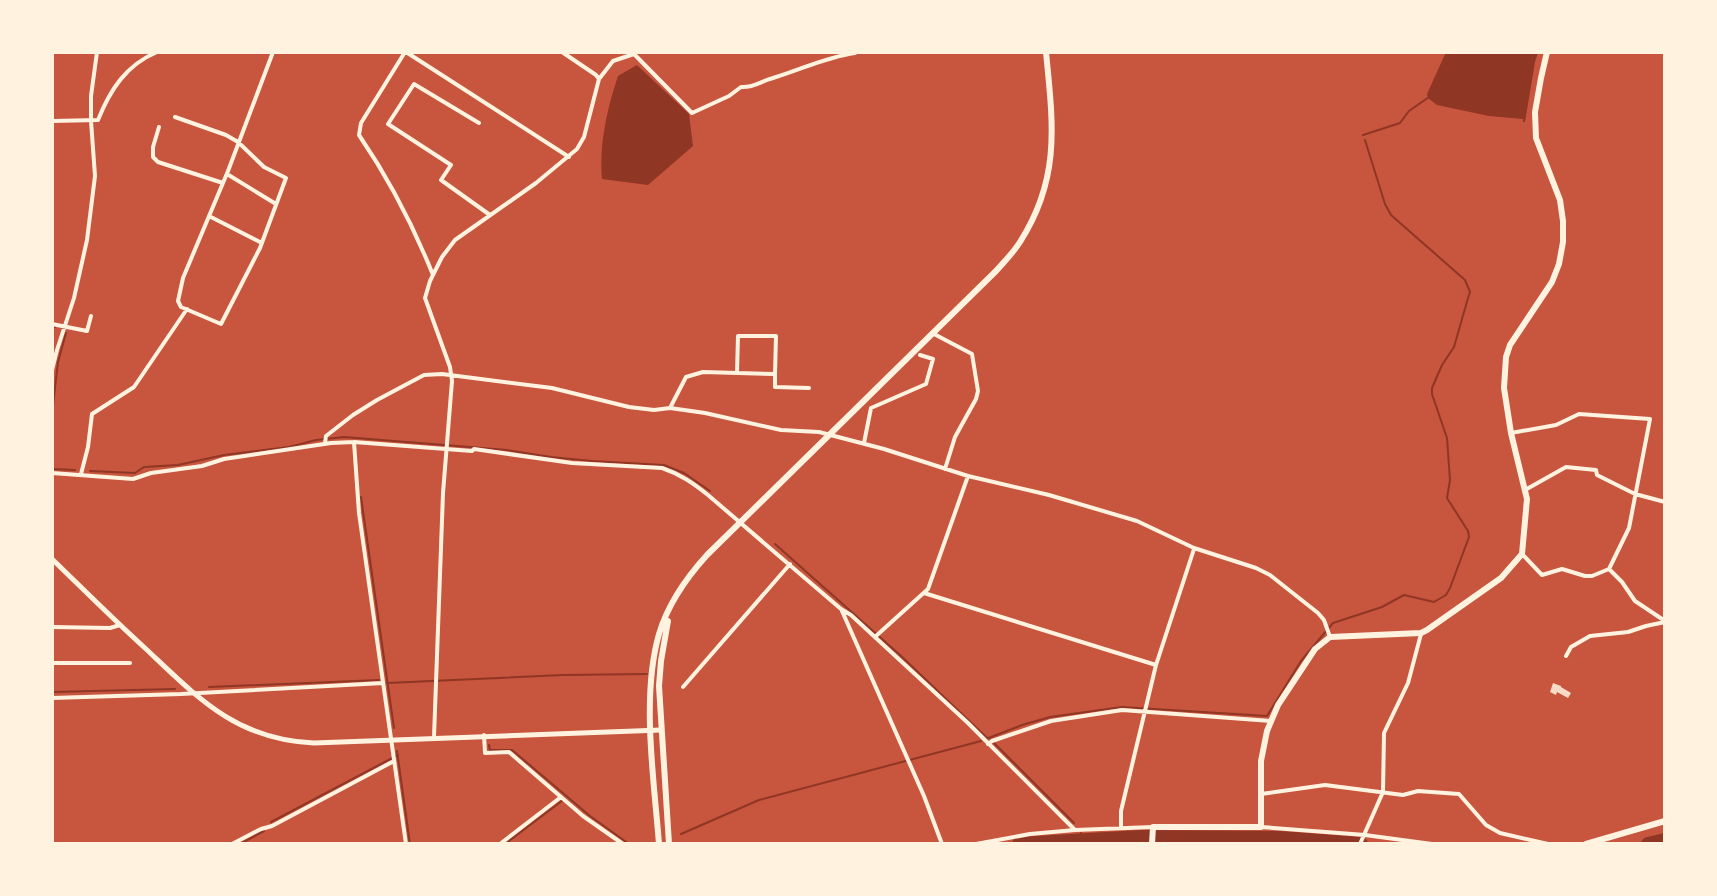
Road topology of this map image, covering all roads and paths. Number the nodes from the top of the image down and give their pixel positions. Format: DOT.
graph roads {
  1 [pos="97,52"];
  2 [pos="157,52"];
  3 [pos="273,52"];
  4 [pos="406,52"];
  5 [pos="562,52"];
  6 [pos="854,52"];
  7 [pos="1046,52"];
  8 [pos="1547,52"];
  9 [pos="635,53"];
  10 [pos="599,79"];
  11 [pos="175,117"];
  12 [pos="52,121"];
  13 [pos="91,121"];
  14 [pos="479,123"];
  15 [pos="159,127"];
  16 [pos="238,142"];
  17 [pos="569,157"];
  18 [pos="227,174"];
  19 [pos="223,183"];
  20 [pos="276,204"];
  21 [pos="490,215"];
  22 [pos="209,216"];
  23 [pos="262,243"];
  24 [pos="433,275"];
  25 [pos="187,308"];
  26 [pos="91,316"];
  27 [pos="52,324"];
  28 [pos="65,326"];
  29 [pos="932,333"];
  30 [pos="920,355"];
  31 [pos="52,370"];
  32 [pos="737,373"];
  33 [pos="775,374"];
  34 [pos="451,375"];
  35 [pos="809,388"];
  36 [pos="670,408"];
  37 [pos="1511,433"];
  38 [pos="829,435"];
  39 [pos="325,441"];
  40 [pos="354,442"];
  41 [pos="864,443"];
  42 [pos="445,446"];
  43 [pos="945,469"];
  44 [pos="52,473"];
  45 [pos="81,474"];
  46 [pos="968,476"];
  47 [pos="1525,490"];
  48 [pos="1635,494"];
  49 [pos="1665,502"];
  50 [pos="741,522"];
  51 [pos="1194,548"];
  52 [pos="1522,554"];
  53 [pos="52,559"];
  54 [pos="790,564"];
  55 [pos="1609,569"];
  56 [pos="924,593"];
  57 [pos="841,609"];
  58 [pos="670,610"];
  59 [pos="1665,622"];
  60 [pos="120,625"];
  61 [pos="52,627"];
  62 [pos="1328,631"];
  63 [pos="1421,633"];
  64 [pos="877,635"];
  65 [pos="1566,656"];
  66 [pos="52,663"];
  67 [pos="130,663"];
  68 [pos="1156,665"];
  69 [pos="383,683"];
  70 [pos="683,687"];
  71 [pos="193,693"];
  72 [pos="52,698"];
  73 [pos="1144,710"];
  74 [pos="1271,721"];
  75 [pos="651,730"];
  76 [pos="661,730"];
  77 [pos="484,735"];
  78 [pos="434,737"];
  79 [pos="391,740"];
  80 [pos="988,744"];
  81 [pos="394,759"];
  82 [pos="1383,792"];
  83 [pos="1261,794"];
  84 [pos="562,798"];
  85 [pos="1665,821"];
  86 [pos="1261,827"];
  87 [pos="1121,828"];
  88 [pos="1153,829"];
  89 [pos="1075,830"];
  90 [pos="1362,840"];
  91 [pos="657,843"];
  92 [pos="982,843"];
  93 [pos="1152,843"];
  94 [pos="232,844"];
  95 [pos="406,844"];
  96 [pos="500,844"];
  97 [pos="623,844"];
  98 [pos="669,844"];
  99 [pos="942,844"];
  100 [pos="976,844"];
  101 [pos="1432,844"];
  102 [pos="1548,844"];
  103 [pos="1586,844"];
  1 -- 13 [label="street"];
  2 -- 13 [label="street"];
  3 -- 16 [label="street"];
  4 -- 17 [label="street"];
  4 -- 24 [label="street"];
  5 -- 10 [label="street"];
  6 -- 9 [label="street"];
  7 -- 29 [label="main road"];
  8 -- 37 [label="main road"];
  9 -- 10 [label="street"];
  10 -- 17 [label="street"];
  11 -- 16 [label="street"];
  12 -- 13 [label="street"];
  13 -- 28 [label="street"];
  14 -- 21 [label="street"];
  15 -- 19 [label="street"];
  16 -- 18 [label="street"];
  16 -- 20 [label="street"];
  17 -- 21 [label="street"];
  18 -- 19 [label="street"];
  18 -- 20 [label="street"];
  19 -- 22 [label="street"];
  20 -- 23 [label="street"];
  21 -- 24 [label="street"];
  22 -- 23 [label="street"];
  22 -- 25 [label="street"];
  23 -- 25 [label="street"];
  24 -- 34 [label="street"];
  25 -- 45 [label="street"];
  26 -- 28 [label="street"];
  27 -- 28 [label="street"];
  28 -- 31 [label="street"];
  29 -- 38 [label="main road"];
  29 -- 43 [label="street"];
  30 -- 41 [label="street"];
  32 -- 33 [label="street"];
  32 -- 33 [label="street"];
  32 -- 36 [label="street"];
  33 -- 35 [label="street"];
  34 -- 36 [label="street"];
  34 -- 39 [label="street"];
  34 -- 42 [label="street"];
  36 -- 38 [label="street"];
  37 -- 47 [label="main road"];
  37 -- 48 [label="street"];
  38 -- 41 [label="street"];
  38 -- 50 [label="main road"];
  39 -- 40 [label="street"];
  39 -- 45 [label="street"];
  40 -- 42 [label="street"];
  40 -- 69 [label="street"];
  41 -- 43 [label="street"];
  42 -- 50 [label="street"];
  42 -- 78 [label="street"];
  43 -- 46 [label="street"];
  44 -- 45 [label="street"];
  46 -- 51 [label="street"];
  46 -- 56 [label="street"];
  47 -- 48 [label="street"];
  47 -- 52 [label="main road"];
  48 -- 49 [label="street"];
  48 -- 55 [label="street"];
  50 -- 54 [label="street"];
  50 -- 58 [label="main road"];
  51 -- 62 [label="street"];
  51 -- 68 [label="street"];
  52 -- 55 [label="street"];
  52 -- 63 [label="main road"];
  53 -- 60 [label="street"];
  54 -- 57 [label="street"];
  54 -- 70 [label="street"];
  55 -- 59 [label="street"];
  56 -- 64 [label="street"];
  56 -- 68 [label="street"];
  57 -- 64 [label="street"];
  57 -- 99 [label="street"];
  58 -- 75 [label="main road"];
  58 -- 76 [label="main road"];
  59 -- 65 [label="street"];
  60 -- 61 [label="street"];
  60 -- 71 [label="street"];
  62 -- 63 [label="main road"];
  62 -- 74 [label="main road"];
  63 -- 82 [label="street"];
  64 -- 80 [label="street"];
  66 -- 67 [label="street"];
  68 -- 73 [label="street"];
  69 -- 71 [label="street"];
  69 -- 79 [label="street"];
  71 -- 72 [label="street"];
  71 -- 79 [label="street"];
  73 -- 74 [label="street"];
  73 -- 80 [label="street"];
  73 -- 87 [label="street"];
  74 -- 83 [label="main road"];
  75 -- 76 [label="street"];
  75 -- 77 [label="street"];
  75 -- 91 [label="main road"];
  76 -- 98 [label="main road"];
  77 -- 78 [label="street"];
  77 -- 84 [label="street"];
  78 -- 79 [label="street"];
  79 -- 81 [label="street"];
  80 -- 89 [label="street"];
  81 -- 94 [label="street"];
  81 -- 95 [label="street"];
  82 -- 83 [label="street"];
  82 -- 90 [label="street"];
  82 -- 102 [label="street"];
  83 -- 86 [label="main road"];
  84 -- 96 [label="street"];
  84 -- 97 [label="street"];
  85 -- 103 [label="main road"];
  86 -- 88 [label="main road"];
  86 -- 90 [label="street"];
  87 -- 88 [label="street"];
  87 -- 89 [label="street"];
  88 -- 93 [label="main road"];
  89 -- 92 [label="street"];
  90 -- 101 [label="street"];
  92 -- 100 [label="street"];
}
